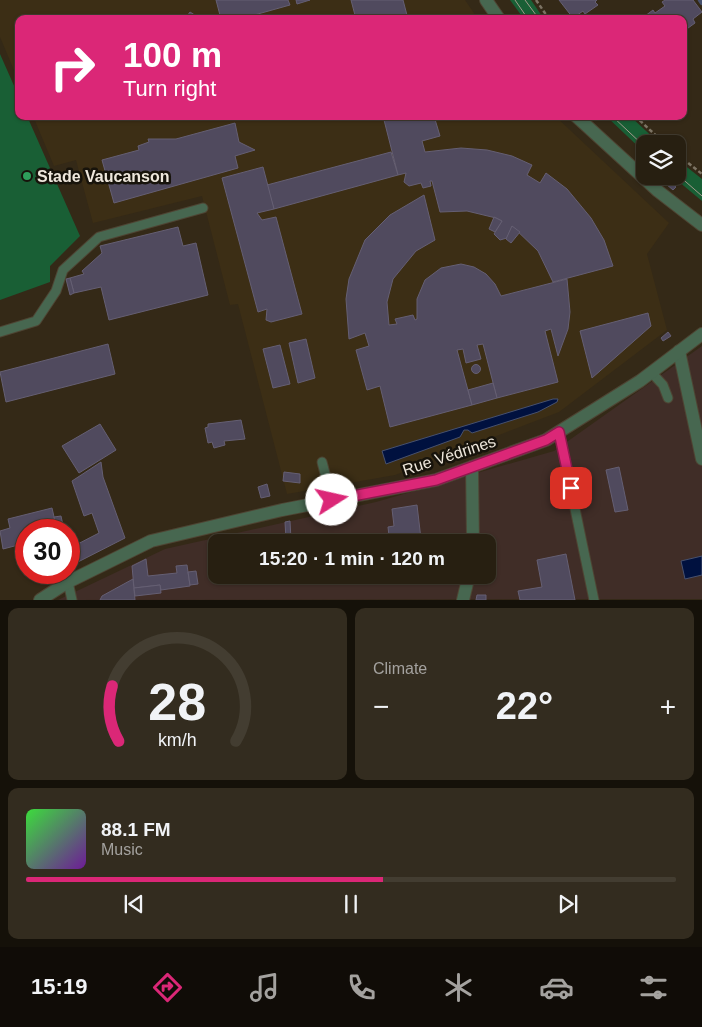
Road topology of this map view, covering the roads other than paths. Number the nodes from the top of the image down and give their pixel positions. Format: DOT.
graph roads {
  1 [pos="486,0"];
  2 [pos="496,15"];
  3 [pos="580,120"];
  4 [pos="203,208"];
  5 [pos="702,225"];
  6 [pos="0,332"];
  7 [pos="702,334"];
  8 [pos="679,351"];
  9 [pos="651,372"];
  10 [pos="668,398"];
  11 [pos="559,432"];
  12 [pos="702,460"];
  13 [pos="322,462"];
  14 [pos="472,467"];
  15 [pos="332,500"];
  16 [pos="473,534"];
  17 [pos="80,576"];
  18 [pos="65,584"];
  19 [pos="68,584"];
  20 [pos="467,584"];
  21 [pos="40,600"];
  22 [pos="72,600"];
  23 [pos="463,600"];
  24 [pos="594,600"];
  1 -- 2 [label="street"];
  3 -- 5 [label="street"];
  4 -- 6 [label="lane"];
  7 -- 8 [label="street, Rue Védrines"];
  8 -- 9 [label="street, Rue Védrines"];
  8 -- 12 [label="street"];
  9 -- 10 [label="lane"];
  9 -- 11 [label="street, Rue Védrines"];
  11 -- 14 [label="street, Rue Védrines"];
  11 -- 24 [label="lane"];
  13 -- 15 [label="lane"];
  14 -- 15 [label="street, Rue Védrines"];
  14 -- 16 [label="street"];
  15 -- 17 [label="street, Rue Védrines"];
  18 -- 21 [label="street, Rue Védrines"];
  19 -- 22 [label="lane"];
  20 -- 23 [label="street"];
}
